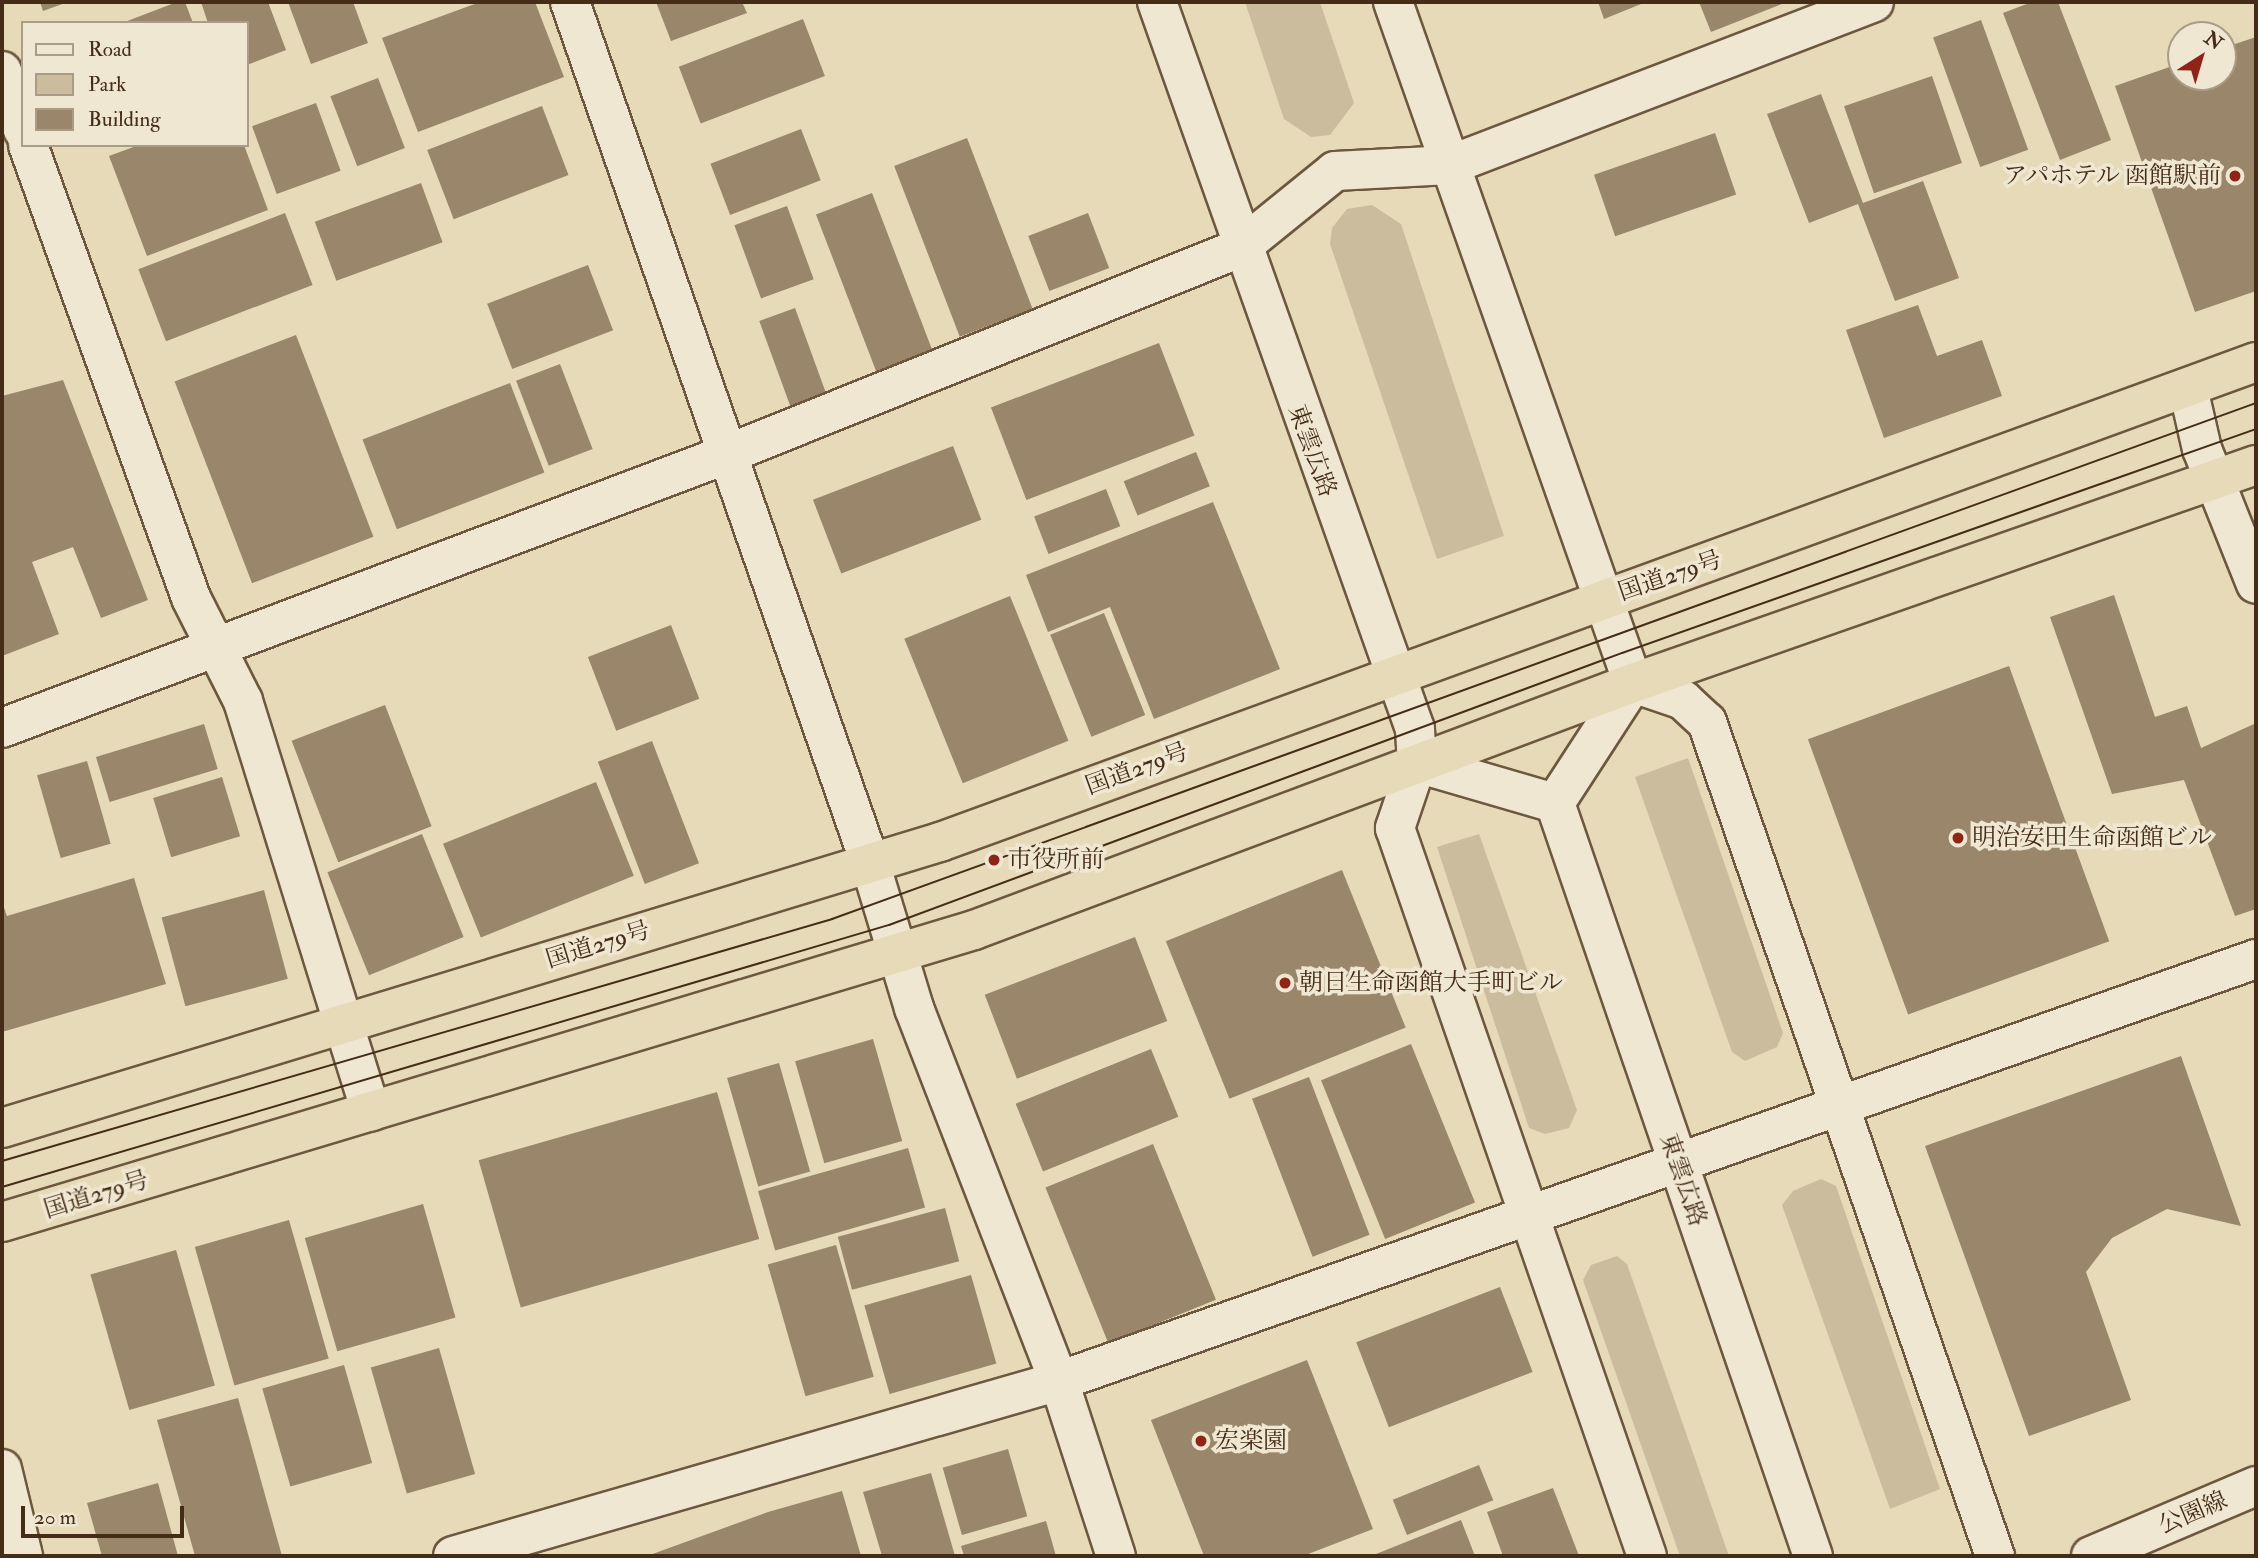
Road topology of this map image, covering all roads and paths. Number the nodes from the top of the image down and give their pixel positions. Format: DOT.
graph roads {
  1 [pos="570,2"];
  2 [pos="1157,2"];
  3 [pos="1393,2"];
  4 [pos="1874,2"];
  5 [pos="2,71"];
  6 [pos="21,124"];
  7 [pos="29,147"];
  8 [pos="1450,165"];
  9 [pos="1240,248"];
  10 [pos="2256,362"];
  11 [pos="2188,388"];
  12 [pos="725,455"];
  13 [pos="2256,464"];
  14 [pos="2216,480"];
  15 [pos="2256,584"];
  16 [pos="1604,599"];
  17 [pos="216,648"];
  18 [pos="1394,674"];
  19 [pos="1633,683"];
  20 [pos="2,728"];
  21 [pos="1417,764"];
  22 [pos="1555,803"];
  23 [pos="870,863"];
  24 [pos="899,953"];
  25 [pos="2256,959"];
  26 [pos="347,1020"];
  27 [pos="1837,1105"];
  28 [pos="371,1111"];
  29 [pos="2,1128"];
  30 [pos="1677,1163"];
  31 [pos="1529,1214"];
  32 [pos="2,1222"];
  33 [pos="1059,1381"];
  34 [pos="2,1469"];
  35 [pos="2256,1486"];
  36 [pos="23,1556"];
  37 [pos="453,1556"];
  38 [pos="1116,1556"];
  39 [pos="1647,1556"];
  40 [pos="1813,1556"];
  41 [pos="1996,1556"];
  42 [pos="2091,1556"];
  1 -- 12 [label="street"];
  2 -- 9 [label="street, 東雲広路"];
  3 -- 8 [label="street"];
  4 -- 8 [label="street"];
  5 -- 6 [label="street"];
  7 -- 17 [label="street"];
  8 -- 9 [label="street"];
  8 -- 16 [label="street"];
  9 -- 12 [label="street"];
  9 -- 18 [label="street, 東雲広路"];
  10 -- 11 [label="highway, 国道279号"];
  11 -- 14 [label="street"];
  11 -- 16 [label="highway, 国道279号"];
  12 -- 17 [label="street"];
  12 -- 23 [label="street"];
  13 -- 14 [label="highway, 国道279号"];
  14 -- 15 [label="street"];
  14 -- 19 [label="highway, 国道279号"];
  16 -- 18 [label="highway, 国道279号"];
  16 -- 19 [label="street"];
  17 -- 20 [label="street"];
  17 -- 26 [label="street"];
  18 -- 21 [label="street, 東雲広路"];
  18 -- 23 [label="highway, 国道279号"];
  19 -- 21 [label="highway, 国道279号"];
  19 -- 22 [label="street"];
  19 -- 27 [label="street"];
  21 -- 22 [label="street"];
  21 -- 24 [label="highway, 国道279号"];
  21 -- 31 [label="street"];
  22 -- 30 [label="street, 東雲広路"];
  23 -- 24 [label="street"];
  23 -- 26 [label="highway, 国道279号"];
  24 -- 28 [label="highway, 国道279号"];
  24 -- 33 [label="street"];
  25 -- 27 [label="street"];
  26 -- 28 [label="street"];
  26 -- 29 [label="highway, 国道279号"];
  27 -- 30 [label="street"];
  27 -- 41 [label="street"];
  28 -- 32 [label="highway, 国道279号"];
  30 -- 31 [label="street"];
  30 -- 40 [label="street, 東雲広路"];
  31 -- 33 [label="street"];
  31 -- 39 [label="street"];
  33 -- 37 [label="street"];
  33 -- 38 [label="street"];
  34 -- 36 [label="street"];
  35 -- 42 [label="street, 公園線"];
}
